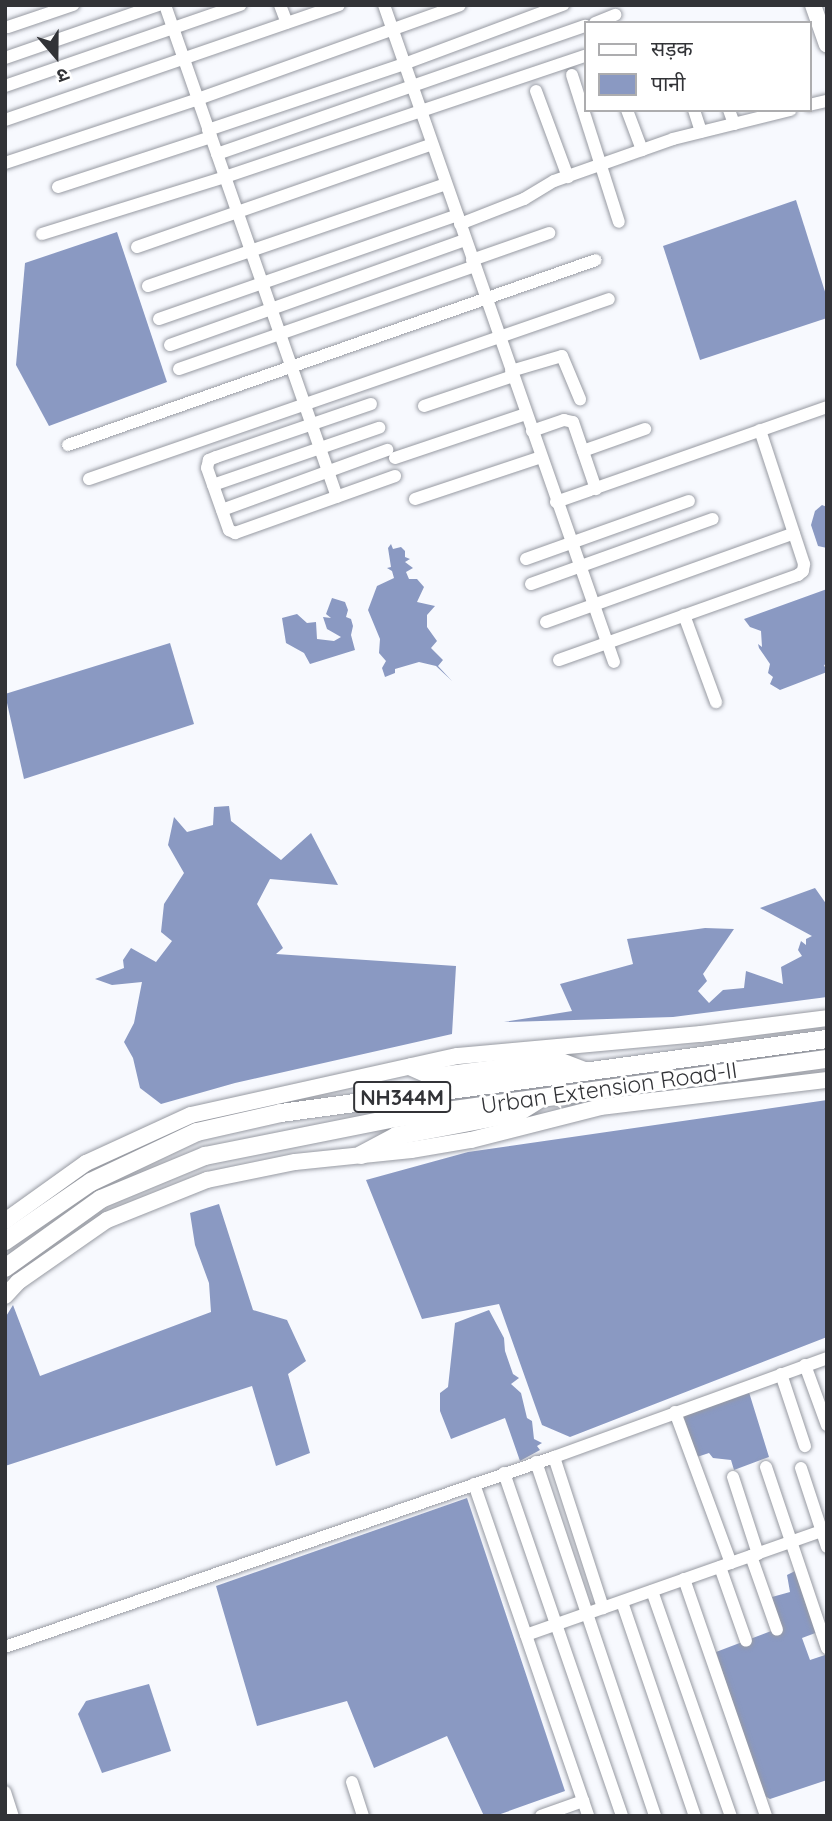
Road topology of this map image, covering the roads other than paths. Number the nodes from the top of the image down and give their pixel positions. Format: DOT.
graph roads {
  1 [pos="73,5"];
  2 [pos="158,5"];
  3 [pos="165,5"];
  4 [pos="240,5"];
  5 [pos="280,5"];
  6 [pos="340,5"];
  7 [pos="384,5"];
  8 [pos="460,5"];
  9 [pos="563,5"];
  10 [pos="813,5"];
  11 [pos="615,15"];
  12 [pos="600,21"];
  13 [pos="287,23"];
  14 [pos="584,26"];
  15 [pos="8,27"];
  16 [pos="173,28"];
  17 [pos="392,29"];
  18 [pos="827,45"];
  19 [pos="584,56"];
  20 [pos="5,58"];
  21 [pos="184,59"];
  22 [pos="404,64"];
  23 [pos="572,75"];
  24 [pos="5,86"];
  25 [pos="412,88"];
  26 [pos="536,91"];
  27 [pos="198,99"];
  28 [pos="584,109"];
  29 [pos="421,111"];
  30 [pos="585,112"];
  31 [pos="628,112"];
  32 [pos="695,112"];
  33 [pos="730,112"];
  34 [pos="782,112"];
  35 [pos="5,120"];
  36 [pos="734,124"];
  37 [pos="701,132"];
  38 [pos="210,134"];
  39 [pos="432,144"];
  40 [pos="642,150"];
  41 [pos="216,154"];
  42 [pos="5,163"];
  43 [pos="603,164"];
  44 [pos="225,177"];
  45 [pos="568,177"];
  46 [pos="446,184"];
  47 [pos="58,187"];
  48 [pos="237,214"];
  49 [pos="458,219"];
  50 [pos="619,222"];
  51 [pos="549,233"];
  52 [pos="42,234"];
  53 [pos="465,240"];
  54 [pos="137,247"];
  55 [pos="251,252"];
  56 [pos="596,260"];
  57 [pos="473,263"];
  58 [pos="262,284"];
  59 [pos="148,286"];
  60 [pos="486,299"];
  61 [pos="608,299"];
  62 [pos="271,309"];
  63 [pos="159,319"];
  64 [pos="279,335"];
  65 [pos="499,337"];
  66 [pos="170,345"];
  67 [pos="291,367"];
  68 [pos="179,369"];
  69 [pos="512,374"];
  70 [pos="580,399"];
  71 [pos="370,404"];
  72 [pos="304,405"];
  73 [pos="424,406"];
  74 [pos="827,407"];
  75 [pos="526,414"];
  76 [pos="311,424"];
  77 [pos="379,428"];
  78 [pos="645,429"];
  79 [pos="760,430"];
  80 [pos="532,431"];
  81 [pos="68,445"];
  82 [pos="320,449"];
  83 [pos="583,451"];
  84 [pos="541,457"];
  85 [pos="328,471"];
  86 [pos="395,476"];
  87 [pos="89,479"];
  88 [pos="213,485"];
  89 [pos="596,489"];
  90 [pos="337,497"];
  91 [pos="415,499"];
  92 [pos="689,501"];
  93 [pos="556,502"];
  94 [pos="222,510"];
  95 [pos="713,519"];
  96 [pos="794,533"];
  97 [pos="571,543"];
  98 [pos="526,559"];
  99 [pos="580,567"];
  100 [pos="531,584"];
  101 [pos="593,604"];
  102 [pos="684,615"];
  103 [pos="546,622"];
  104 [pos="607,641"];
  105 [pos="559,660"];
  106 [pos="614,662"];
  107 [pos="716,702"];
  108 [pos="827,1018"];
  109 [pos="827,1039"];
  110 [pos="827,1059"];
  111 [pos="412,1067"];
  112 [pos="587,1072"];
  113 [pos="827,1080"];
  114 [pos="544,1096"];
  115 [pos="361,1155"];
  116 [pos="5,1221"];
  117 [pos="5,1241"];
  118 [pos="5,1268"];
  119 [pos="5,1296"];
  120 [pos="827,1357"];
  121 [pos="805,1365"];
  122 [pos="781,1374"];
  123 [pos="675,1412"];
  124 [pos="827,1425"];
  125 [pos="805,1446"];
  126 [pos="554,1457"];
  127 [pos="536,1462"];
  128 [pos="766,1468"];
  129 [pos="801,1468"];
  130 [pos="504,1473"];
  131 [pos="733,1477"];
  132 [pos="474,1484"];
  133 [pos="824,1530"];
  134 [pos="792,1542"];
  135 [pos="827,1547"];
  136 [pos="755,1555"];
  137 [pos="725,1565"];
  138 [pos="684,1579"];
  139 [pos="652,1591"];
  140 [pos="622,1602"];
  141 [pos="603,1608"];
  142 [pos="586,1614"];
  143 [pos="555,1625"];
  144 [pos="777,1630"];
  145 [pos="526,1635"];
  146 [pos="746,1641"];
  147 [pos="5,1647"];
  148 [pos="827,1648"];
  149 [pos="352,1782"];
  150 [pos="5,1792"];
  151 [pos="583,1801"];
  152 [pos="556,1813"];
  153 [pos="13,1816"];
  154 [pos="363,1816"];
  155 [pos="541,1816"];
  156 [pos="588,1816"];
  157 [pos="622,1816"];
  158 [pos="655,1816"];
  159 [pos="695,1816"];
  160 [pos="731,1816"];
  161 [pos="766,1816"];
  1 -- 15 [label="street"];
  2 -- 20 [label="street"];
  3 -- 16 [label="street"];
  4 -- 16 [label="street"];
  5 -- 13 [label="street"];
  6 -- 13 [label="street"];
  7 -- 17 [label="street"];
  8 -- 17 [label="street"];
  9 -- 22 [label="street"];
  10 -- 18 [label="main road"];
  11 -- 12 [label="street"];
  13 -- 21 [label="street"];
  14 -- 25 [label="street"];
  16 -- 21 [label="street"];
  16 -- 24 [label="street"];
  17 -- 22 [label="street"];
  17 -- 27 [label="street"];
  19 -- 29 [label="street"];
  21 -- 27 [label="street"];
  21 -- 35 [label="street"];
  22 -- 25 [label="street"];
  22 -- 38 [label="street"];
  23 -- 28 [label="street"];
  25 -- 29 [label="street"];
  25 -- 41 [label="street"];
  26 -- 45 [label="street"];
  27 -- 38 [label="street"];
  27 -- 42 [label="street"];
  29 -- 39 [label="street"];
  29 -- 44 [label="street"];
  30 -- 43 [label="street"];
  31 -- 40 [label="street"];
  32 -- 37 [label="street"];
  33 -- 36 [label="street"];
  34 -- 36 [label="street"];
  36 -- 37 [label="street"];
  37 -- 40 [label="street"];
  38 -- 41 [label="street"];
  38 -- 47 [label="street"];
  39 -- 46 [label="street"];
  39 -- 48 [label="street"];
  40 -- 43 [label="street"];
  41 -- 44 [label="street"];
  43 -- 45 [label="street"];
  43 -- 50 [label="street"];
  44 -- 48 [label="street"];
  44 -- 52 [label="street"];
  45 -- 49 [label="street"];
  46 -- 49 [label="street"];
  46 -- 55 [label="street"];
  48 -- 54 [label="street"];
  48 -- 55 [label="street"];
  49 -- 53 [label="street"];
  49 -- 58 [label="street"];
  51 -- 57 [label="street"];
  53 -- 57 [label="street"];
  53 -- 62 [label="street"];
  55 -- 58 [label="street"];
  55 -- 59 [label="street"];
  56 -- 60 [label="street"];
  57 -- 60 [label="street"];
  57 -- 64 [label="street"];
  58 -- 62 [label="street"];
  58 -- 63 [label="street"];
  60 -- 65 [label="street"];
  60 -- 67 [label="street"];
  61 -- 65 [label="street"];
  62 -- 64 [label="street"];
  62 -- 66 [label="street"];
  64 -- 67 [label="street"];
  64 -- 68 [label="street"];
  65 -- 69 [label="street"];
  65 -- 72 [label="street"];
  67 -- 72 [label="street"];
  67 -- 81 [label="street"];
  69 -- 70 [label="street"];
  69 -- 73 [label="street"];
  69 -- 75 [label="street"];
  71 -- 76 [label="street"];
  72 -- 76 [label="street"];
  72 -- 87 [label="street"];
  74 -- 79 [label="street"];
  75 -- 80 [label="street"];
  75 -- 85 [label="street"];
  76 -- 82 [label="street"];
  76 -- 88 [label="street"];
  77 -- 82 [label="street"];
  78 -- 83 [label="street"];
  79 -- 89 [label="street"];
  79 -- 96 [label="street"];
  80 -- 83 [label="street"];
  80 -- 84 [label="street"];
  82 -- 85 [label="street"];
  82 -- 88 [label="street"];
  83 -- 89 [label="street"];
  84 -- 91 [label="street"];
  84 -- 93 [label="street"];
  85 -- 90 [label="street"];
  85 -- 94 [label="street"];
  86 -- 90 [label="street"];
  88 -- 94 [label="street"];
  89 -- 93 [label="street"];
  90 -- 94 [label="street"];
  92 -- 97 [label="street"];
  93 -- 97 [label="street"];
  95 -- 99 [label="street"];
  96 -- 101 [label="street"];
  96 -- 102 [label="street"];
  97 -- 98 [label="street"];
  97 -- 99 [label="street"];
  99 -- 100 [label="street"];
  99 -- 101 [label="street"];
  101 -- 103 [label="street"];
  101 -- 104 [label="street"];
  102 -- 104 [label="street"];
  102 -- 107 [label="street"];
  104 -- 105 [label="street"];
  104 -- 106 [label="street"];
  108 -- 111 [label="main road"];
  109 -- 112 [label="highway, Urban Extension Road-II / NH344M"];
  110 -- 114 [label="highway, Urban Extension Road-II / NH344M"];
  111 -- 112 [label="highway"];
  111 -- 116 [label="main road"];
  112 -- 117 [label="highway, Urban Extension Road-II / NH344M"];
  113 -- 115 [label="main road"];
  114 -- 115 [label="highway"];
  114 -- 118 [label="highway, Urban Extension Road-II / NH344M"];
  115 -- 119 [label="main road"];
  120 -- 121 [label="street"];
  121 -- 122 [label="street"];
  121 -- 124 [label="street"];
  122 -- 123 [label="street"];
  122 -- 125 [label="street"];
  123 -- 126 [label="street"];
  123 -- 137 [label="street"];
  126 -- 127 [label="street"];
  126 -- 141 [label="street"];
  127 -- 130 [label="street"];
  127 -- 142 [label="street"];
  128 -- 134 [label="street"];
  129 -- 133 [label="street"];
  130 -- 132 [label="street"];
  130 -- 143 [label="street"];
  131 -- 136 [label="street"];
  132 -- 145 [label="street"];
  132 -- 147 [label="street"];
  133 -- 134 [label="street"];
  133 -- 135 [label="street"];
  134 -- 136 [label="street"];
  134 -- 148 [label="street"];
  136 -- 137 [label="street"];
  136 -- 144 [label="street"];
  137 -- 138 [label="street"];
  137 -- 146 [label="street"];
  138 -- 139 [label="street"];
  138 -- 161 [label="street"];
  139 -- 140 [label="street"];
  139 -- 160 [label="street"];
  140 -- 141 [label="street"];
  140 -- 159 [label="street"];
  141 -- 142 [label="street"];
  142 -- 143 [label="street"];
  142 -- 158 [label="street"];
  143 -- 145 [label="street"];
  143 -- 157 [label="street"];
  145 -- 151 [label="street"];
  149 -- 154 [label="street"];
  150 -- 153 [label="street"];
  151 -- 152 [label="street"];
  151 -- 156 [label="street"];
  152 -- 155 [label="street"];
}
